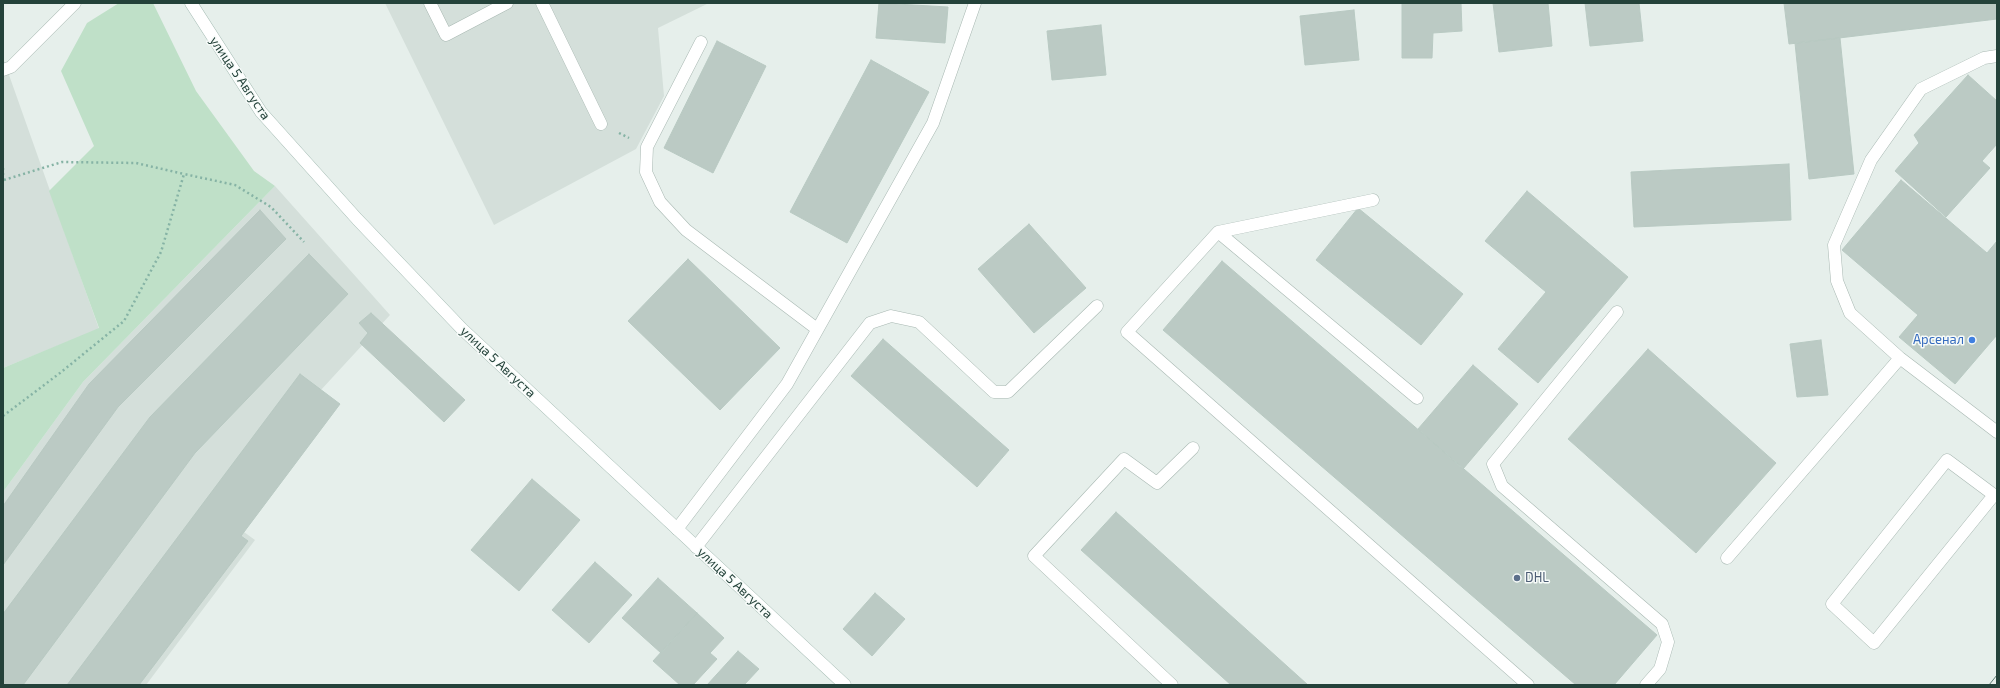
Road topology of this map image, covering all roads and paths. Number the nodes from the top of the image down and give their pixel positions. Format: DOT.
graph roads {
  1 [pos="74,3"];
  2 [pos="190,3"];
  3 [pos="430,3"];
  4 [pos="507,3"];
  5 [pos="542,3"];
  6 [pos="976,3"];
  7 [pos="701,42"];
  8 [pos="1997,56"];
  9 [pos="3,70"];
  10 [pos="602,124"];
  11 [pos="647,147"];
  12 [pos="3,168"];
  13 [pos="184,174"];
  14 [pos="4,181"];
  15 [pos="1373,200"];
  16 [pos="1218,232"];
  17 [pos="304,242"];
  18 [pos="1097,306"];
  19 [pos="1617,312"];
  20 [pos="817,329"];
  21 [pos="1900,358"];
  22 [pos="1417,398"];
  23 [pos="3,416"];
  24 [pos="1997,432"];
  25 [pos="1193,448"];
  26 [pos="1996,495"];
  27 [pos="677,529"];
  28 [pos="696,547"];
  29 [pos="1727,558"];
  30 [pos="845,685"];
  31 [pos="1172,685"];
  32 [pos="1528,685"];
  33 [pos="1646,685"];
  1 -- 9 [label="main road"];
  2 -- 27 [label="main road, улица 5 Августа"];
  3 -- 4 [label="main road"];
  5 -- 10 [label="main road"];
  6 -- 20 [label="main road"];
  7 -- 11 [label="main road"];
  8 -- 21 [label="main road"];
  10 -- 11 [label="path"];
  11 -- 20 [label="main road"];
  12 -- 14 [label="path"];
  13 -- 14 [label="path"];
  13 -- 17 [label="path"];
  13 -- 23 [label="path"];
  15 -- 16 [label="main road"];
  16 -- 22 [label="main road"];
  16 -- 32 [label="main road"];
  18 -- 28 [label="main road"];
  19 -- 33 [label="main road"];
  20 -- 27 [label="main road"];
  21 -- 24 [label="main road"];
  21 -- 29 [label="main road"];
  25 -- 31 [label="main road"];
  26 -- 26 [label="main road"];
  27 -- 28 [label="main road, улица 5 Августа"];
  28 -- 30 [label="main road, улица 5 Августа"];
}
